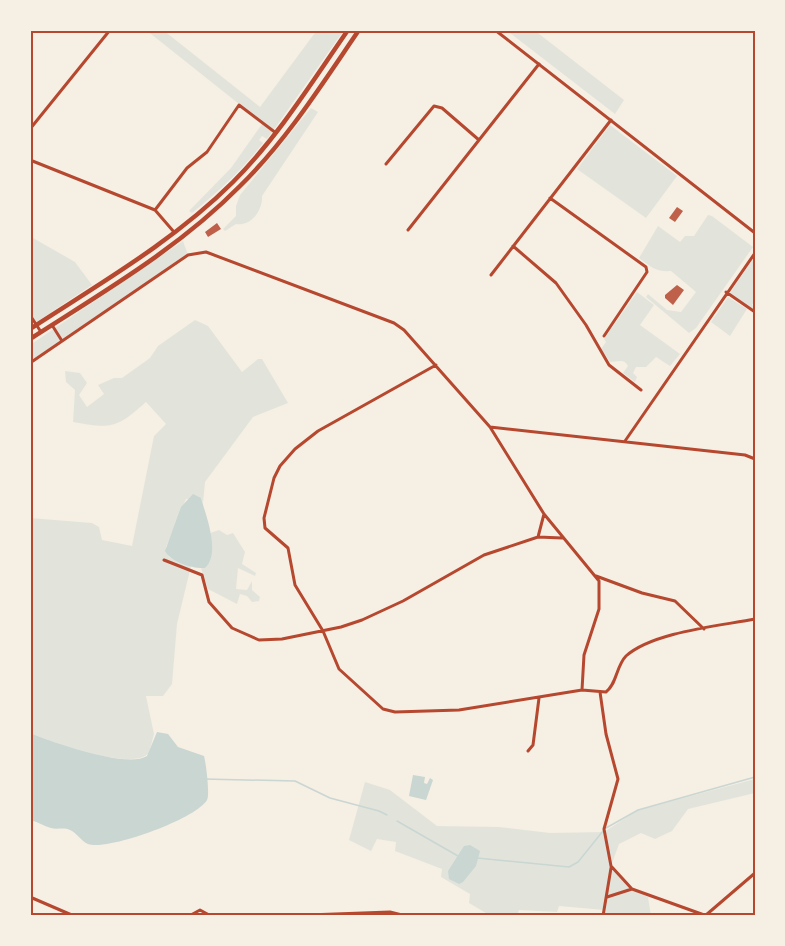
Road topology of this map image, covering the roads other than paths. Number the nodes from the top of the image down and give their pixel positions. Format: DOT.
graph roads {
  1 [pos="110,30"];
  2 [pos="348,30"];
  3 [pos="359,30"];
  4 [pos="495,30"];
  5 [pos="539,64"];
  6 [pos="611,120"];
  7 [pos="30,129"];
  8 [pos="276,133"];
  9 [pos="479,140"];
  10 [pos="30,160"];
  11 [pos="386,164"];
  12 [pos="550,198"];
  13 [pos="155,210"];
  14 [pos="408,230"];
  15 [pos="174,232"];
  16 [pos="755,233"];
  17 [pos="179,240"];
  18 [pos="513,246"];
  19 [pos="755,253"];
  20 [pos="492,275"];
  21 [pos="726,292"];
  22 [pos="755,312"];
  23 [pos="30,315"];
  24 [pos="36,325"];
  25 [pos="52,325"];
  26 [pos="30,329"];
  27 [pos="41,332"];
  28 [pos="604,336"];
  29 [pos="30,339"];
  30 [pos="62,341"];
  31 [pos="30,363"];
  32 [pos="436,365"];
  33 [pos="641,390"];
  34 [pos="490,427"];
  35 [pos="625,441"];
  36 [pos="755,459"];
  37 [pos="544,514"];
  38 [pos="538,537"];
  39 [pos="562,538"];
  40 [pos="164,560"];
  41 [pos="596,576"];
  42 [pos="755,619"];
  43 [pos="704,629"];
  44 [pos="322,631"];
  45 [pos="582,690"];
  46 [pos="600,692"];
  47 [pos="539,698"];
  48 [pos="528,751"];
  49 [pos="611,866"];
  50 [pos="755,873"];
  51 [pos="632,889"];
  52 [pos="30,897"];
  53 [pos="607,897"];
  54 [pos="299,915"];
  55 [pos="706,915"];
  56 [pos="74,916"];
  57 [pos="189,916"];
  58 [pos="211,916"];
  59 [pos="280,916"];
  60 [pos="406,916"];
  61 [pos="603,916"];
  1 -- 7 [label="street"];
  2 -- 8 [label="highway"];
  3 -- 17 [label="highway"];
  4 -- 5 [label="street"];
  5 -- 6 [label="street"];
  5 -- 9 [label="street"];
  6 -- 12 [label="street"];
  6 -- 16 [label="street"];
  8 -- 13 [label="street"];
  8 -- 15 [label="highway"];
  9 -- 11 [label="street"];
  9 -- 14 [label="street"];
  10 -- 13 [label="street"];
  12 -- 18 [label="street"];
  12 -- 28 [label="street"];
  13 -- 15 [label="street"];
  15 -- 17 [label="highway"];
  15 -- 24 [label="highway"];
  17 -- 25 [label="highway"];
  18 -- 20 [label="street"];
  18 -- 33 [label="street"];
  19 -- 21 [label="street"];
  21 -- 22 [label="street"];
  21 -- 35 [label="street"];
  23 -- 24 [label="street"];
  24 -- 26 [label="highway"];
  24 -- 27 [label="street"];
  25 -- 27 [label="highway"];
  25 -- 30 [label="street"];
  27 -- 29 [label="highway"];
  30 -- 31 [label="street"];
  30 -- 32 [label="street"];
  32 -- 34 [label="street"];
  32 -- 44 [label="street"];
  34 -- 35 [label="street"];
  34 -- 37 [label="street"];
  35 -- 36 [label="street"];
  37 -- 38 [label="street"];
  37 -- 39 [label="street"];
  38 -- 39 [label="street"];
  38 -- 44 [label="street"];
  39 -- 41 [label="street"];
  40 -- 44 [label="street"];
  41 -- 43 [label="street"];
  41 -- 45 [label="street"];
  42 -- 43 [label="street"];
  43 -- 46 [label="street"];
  44 -- 47 [label="street"];
  45 -- 46 [label="street"];
  45 -- 47 [label="street"];
  46 -- 49 [label="street"];
  47 -- 48 [label="street"];
  49 -- 51 [label="street"];
  49 -- 53 [label="street"];
  50 -- 55 [label="street"];
  51 -- 53 [label="street"];
  51 -- 55 [label="street"];
  52 -- 56 [label="street"];
  53 -- 61 [label="street"];
  54 -- 59 [label="street"];
  54 -- 60 [label="street"];
  57 -- 58 [label="street"];
}
